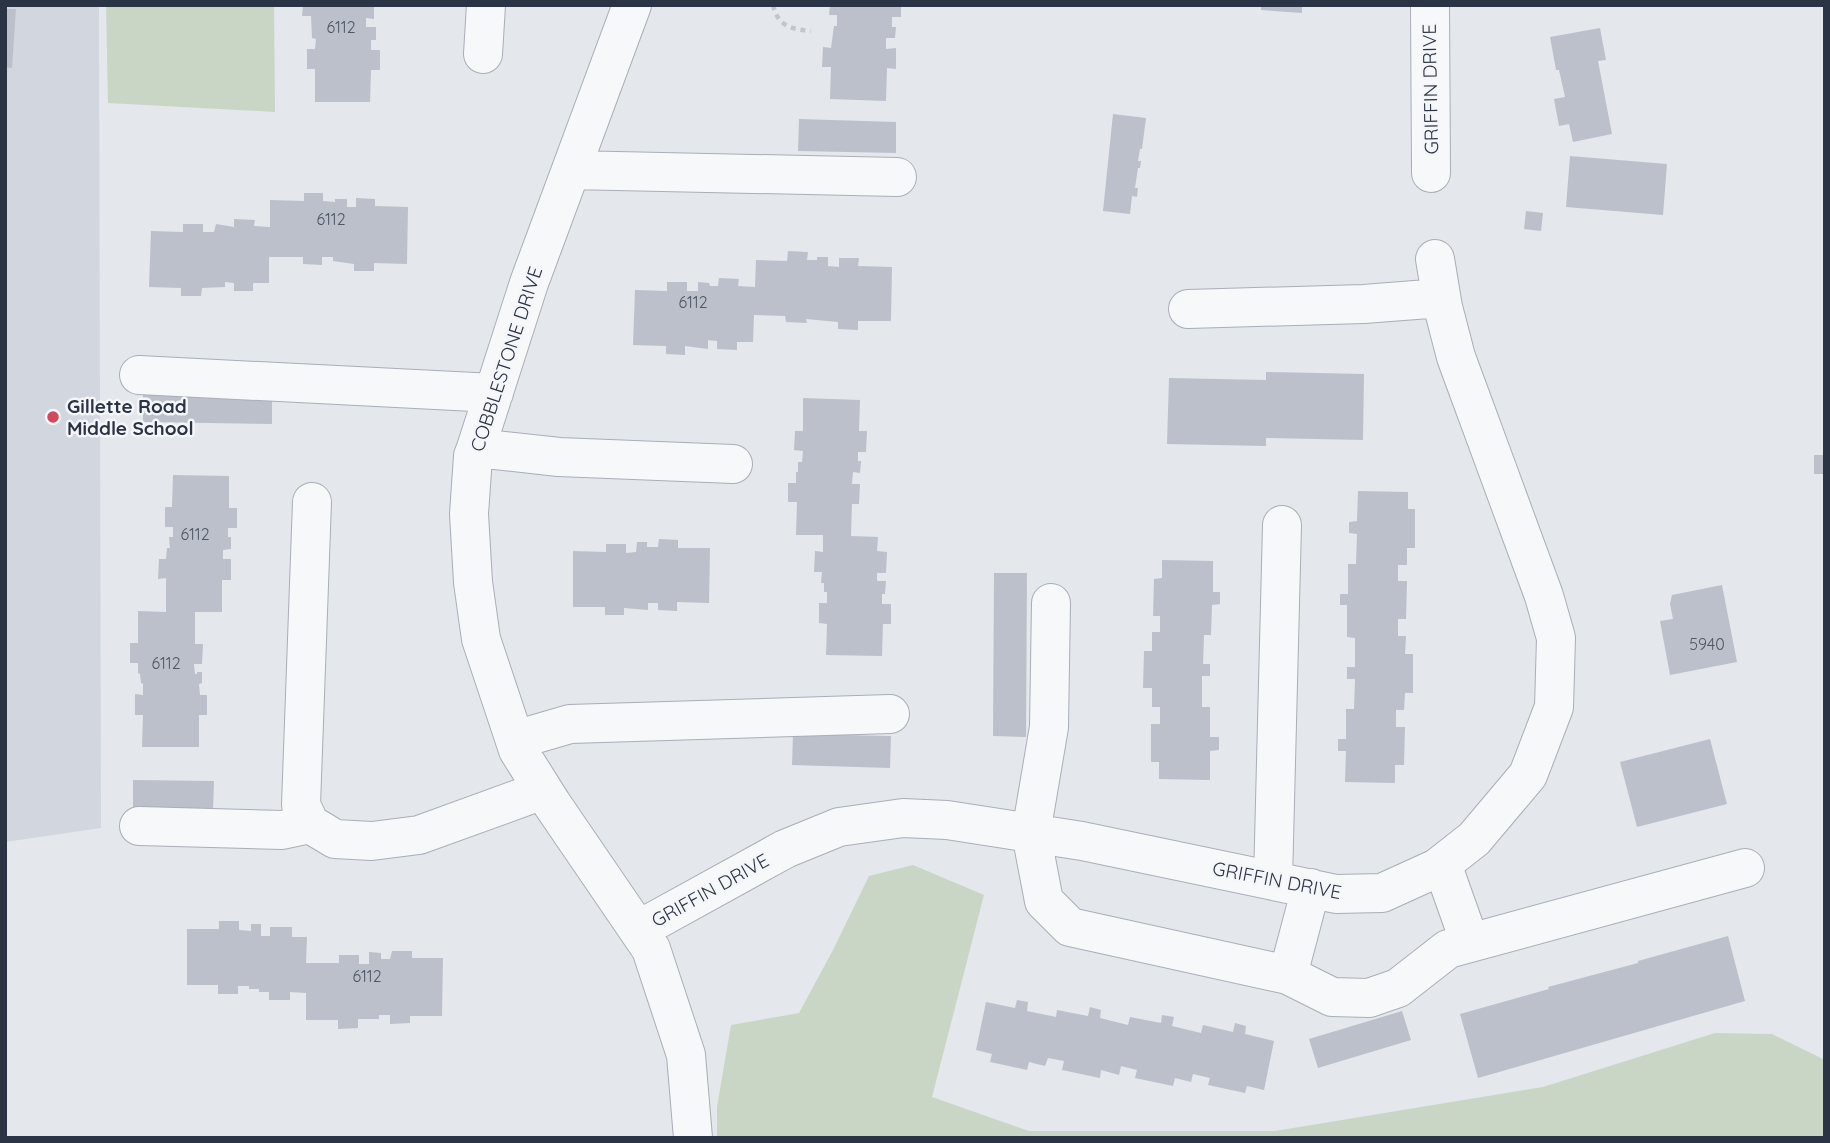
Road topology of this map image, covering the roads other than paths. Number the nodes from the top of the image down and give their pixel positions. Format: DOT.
graph roads {
  1 [pos="486,5"];
  2 [pos="632,5"];
  3 [pos="1430,5"];
  4 [pos="483,54"];
  5 [pos="571,170"];
  6 [pos="1431,173"];
  7 [pos="897,177"];
  8 [pos="1435,259"];
  9 [pos="1441,298"];
  10 [pos="1188,309"];
  11 [pos="139,375"];
  12 [pos="494,393"];
  13 [pos="476,448"];
  14 [pos="733,464"];
  15 [pos="312,502"];
  16 [pos="1282,525"];
  17 [pos="1051,603"];
  18 [pos="890,713"];
  19 [pos="515,740"];
  20 [pos="543,790"];
  21 [pos="310,824"];
  22 [pos="139,826"];
  23 [pos="1031,833"];
  24 [pos="1442,864"];
  25 [pos="1745,868"];
  26 [pos="1273,881"];
  27 [pos="1311,888"];
  28 [pos="638,930"];
  29 [pos="1471,943"];
  30 [pos="1288,975"];
  31 [pos="693,1138"];
  1 -- 4 [label="street"];
  2 -- 5 [label="street, COBBLESTONE DRIVE"];
  3 -- 6 [label="street, GRIFFIN DRIVE"];
  5 -- 7 [label="street"];
  5 -- 12 [label="street, COBBLESTONE DRIVE"];
  8 -- 9 [label="street, GRIFFIN DRIVE"];
  9 -- 10 [label="street"];
  9 -- 24 [label="street, GRIFFIN DRIVE"];
  11 -- 12 [label="street"];
  12 -- 13 [label="street, COBBLESTONE DRIVE"];
  13 -- 14 [label="street"];
  13 -- 19 [label="street, COBBLESTONE DRIVE"];
  15 -- 21 [label="street"];
  16 -- 26 [label="street"];
  17 -- 23 [label="street"];
  18 -- 19 [label="street"];
  19 -- 20 [label="street, COBBLESTONE DRIVE"];
  20 -- 21 [label="street"];
  20 -- 28 [label="street, COBBLESTONE DRIVE"];
  21 -- 22 [label="street"];
  23 -- 26 [label="street, GRIFFIN DRIVE"];
  23 -- 28 [label="street, GRIFFIN DRIVE"];
  23 -- 30 [label="street"];
  24 -- 27 [label="street, GRIFFIN DRIVE"];
  24 -- 29 [label="street"];
  25 -- 29 [label="street"];
  26 -- 27 [label="street, GRIFFIN DRIVE"];
  27 -- 30 [label="street"];
  28 -- 31 [label="street, COBBLESTONE DRIVE"];
  29 -- 30 [label="street"];
}
